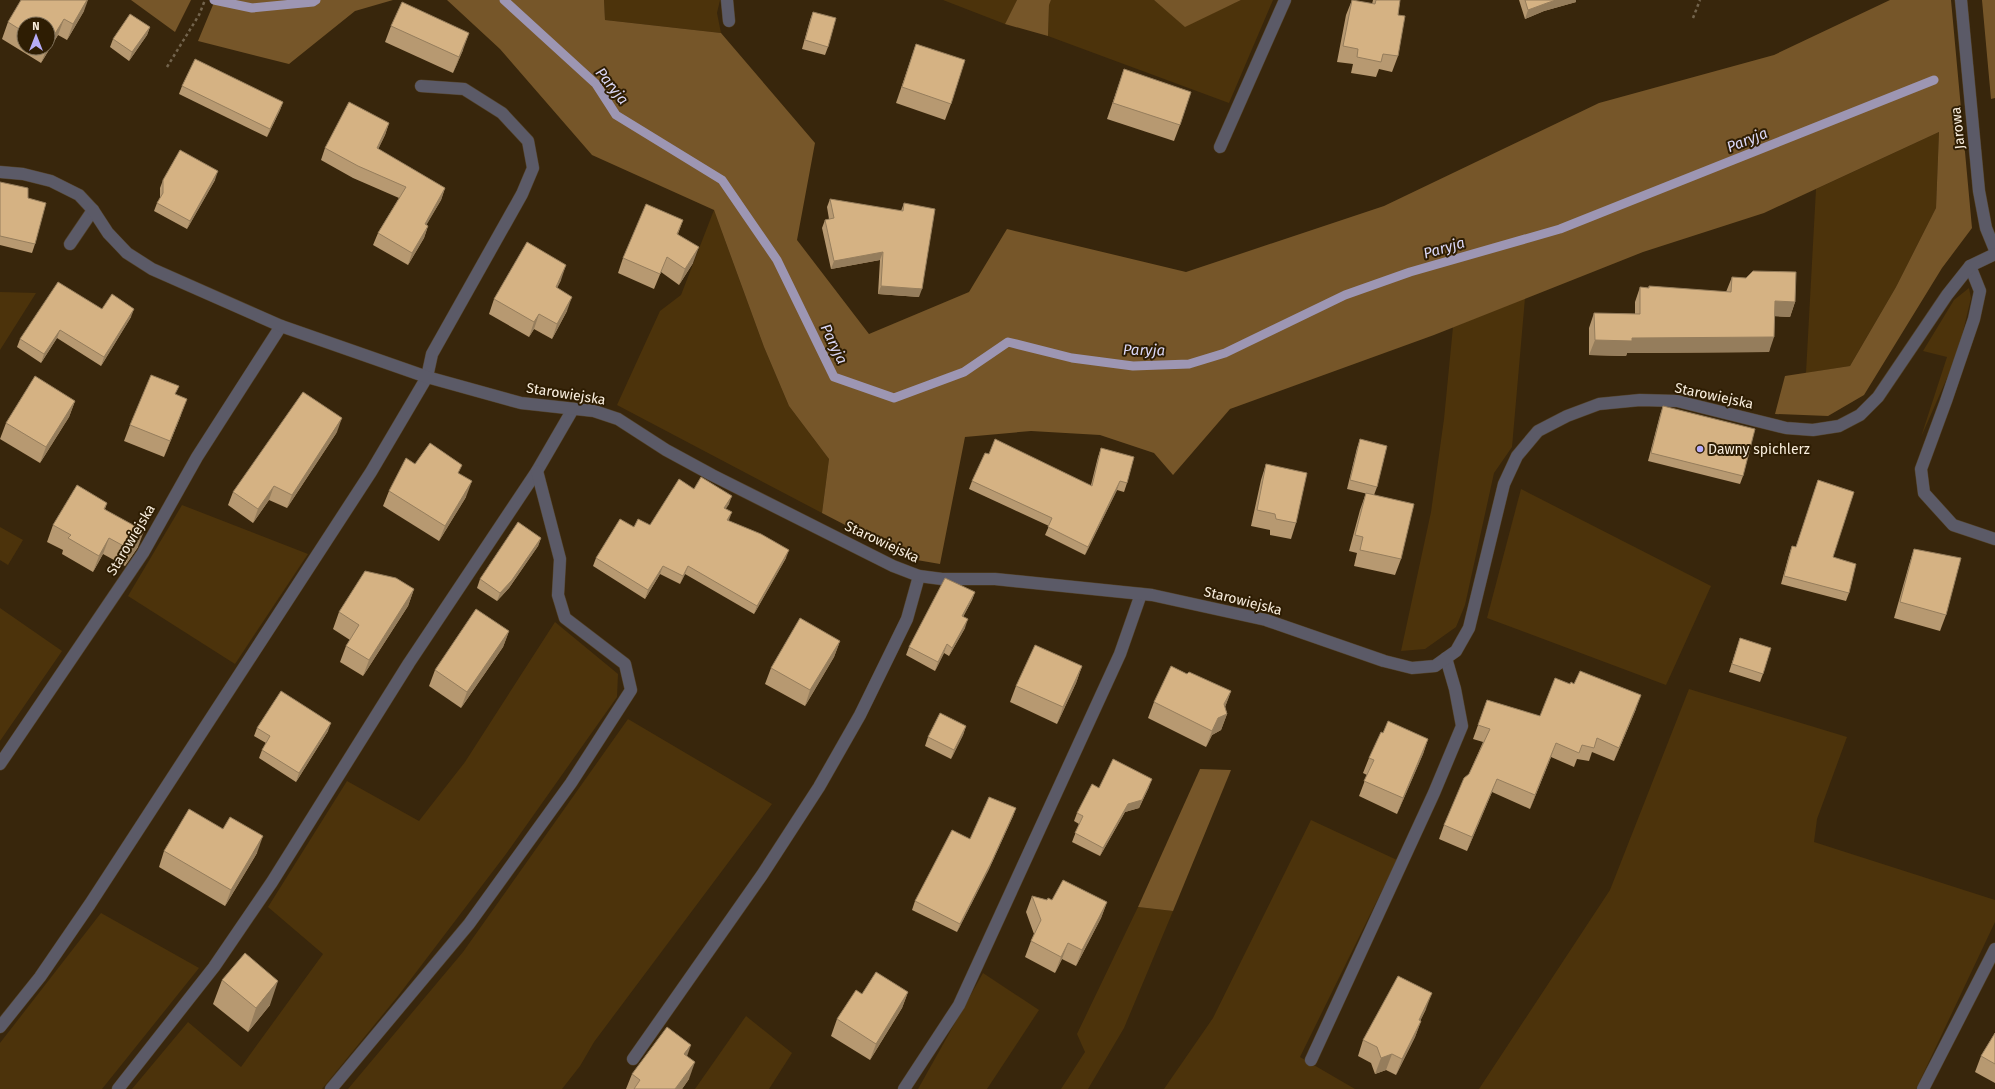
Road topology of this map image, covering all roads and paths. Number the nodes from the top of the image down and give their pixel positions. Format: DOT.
graph roads {
  1 [pos="205,0"];
  2 [pos="727,0"];
  3 [pos="1285,0"];
  4 [pos="1700,0"];
  5 [pos="1961,0"];
  6 [pos="1692,18"];
  7 [pos="729,21"];
  8 [pos="167,67"];
  9 [pos="420,86"];
  10 [pos="1220,147"];
  11 [pos="0,172"];
  12 [pos="93,210"];
  13 [pos="70,244"];
  14 [pos="1995,250"];
  15 [pos="1995,254"];
  16 [pos="1970,266"];
  17 [pos="281,326"];
  18 [pos="427,377"];
  19 [pos="573,409"];
  20 [pos="537,471"];
  21 [pos="1995,539"];
  22 [pos="919,576"];
  23 [pos="1140,594"];
  24 [pos="1446,658"];
  25 [pos="0,764"];
  26 [pos="1995,949"];
  27 [pos="0,1027"];
  28 [pos="633,1059"];
  29 [pos="1311,1060"];
  30 [pos="118,1089"];
  31 [pos="332,1089"];
  32 [pos="904,1089"];
  33 [pos="1923,1089"];
  1 -- 8 [label="path"];
  2 -- 7 [label="street"];
  3 -- 10 [label="street"];
  4 -- 6 [label="path"];
  5 -- 14 [label="street, Jarowa"];
  9 -- 18 [label="street"];
  11 -- 12 [label="street, Starowiejska"];
  12 -- 13 [label="street"];
  12 -- 17 [label="street, Starowiejska"];
  15 -- 16 [label="street, Starowiejska"];
  16 -- 21 [label="street"];
  16 -- 24 [label="street, Starowiejska"];
  17 -- 18 [label="street, Starowiejska"];
  17 -- 25 [label="street, Starowiejska"];
  18 -- 19 [label="street, Starowiejska"];
  18 -- 27 [label="street"];
  19 -- 20 [label="street"];
  19 -- 22 [label="street, Starowiejska"];
  20 -- 30 [label="street"];
  20 -- 31 [label="street"];
  22 -- 23 [label="street, Starowiejska"];
  22 -- 28 [label="street"];
  23 -- 24 [label="street, Starowiejska"];
  23 -- 32 [label="street"];
  24 -- 29 [label="street"];
  26 -- 33 [label="street"];
}
